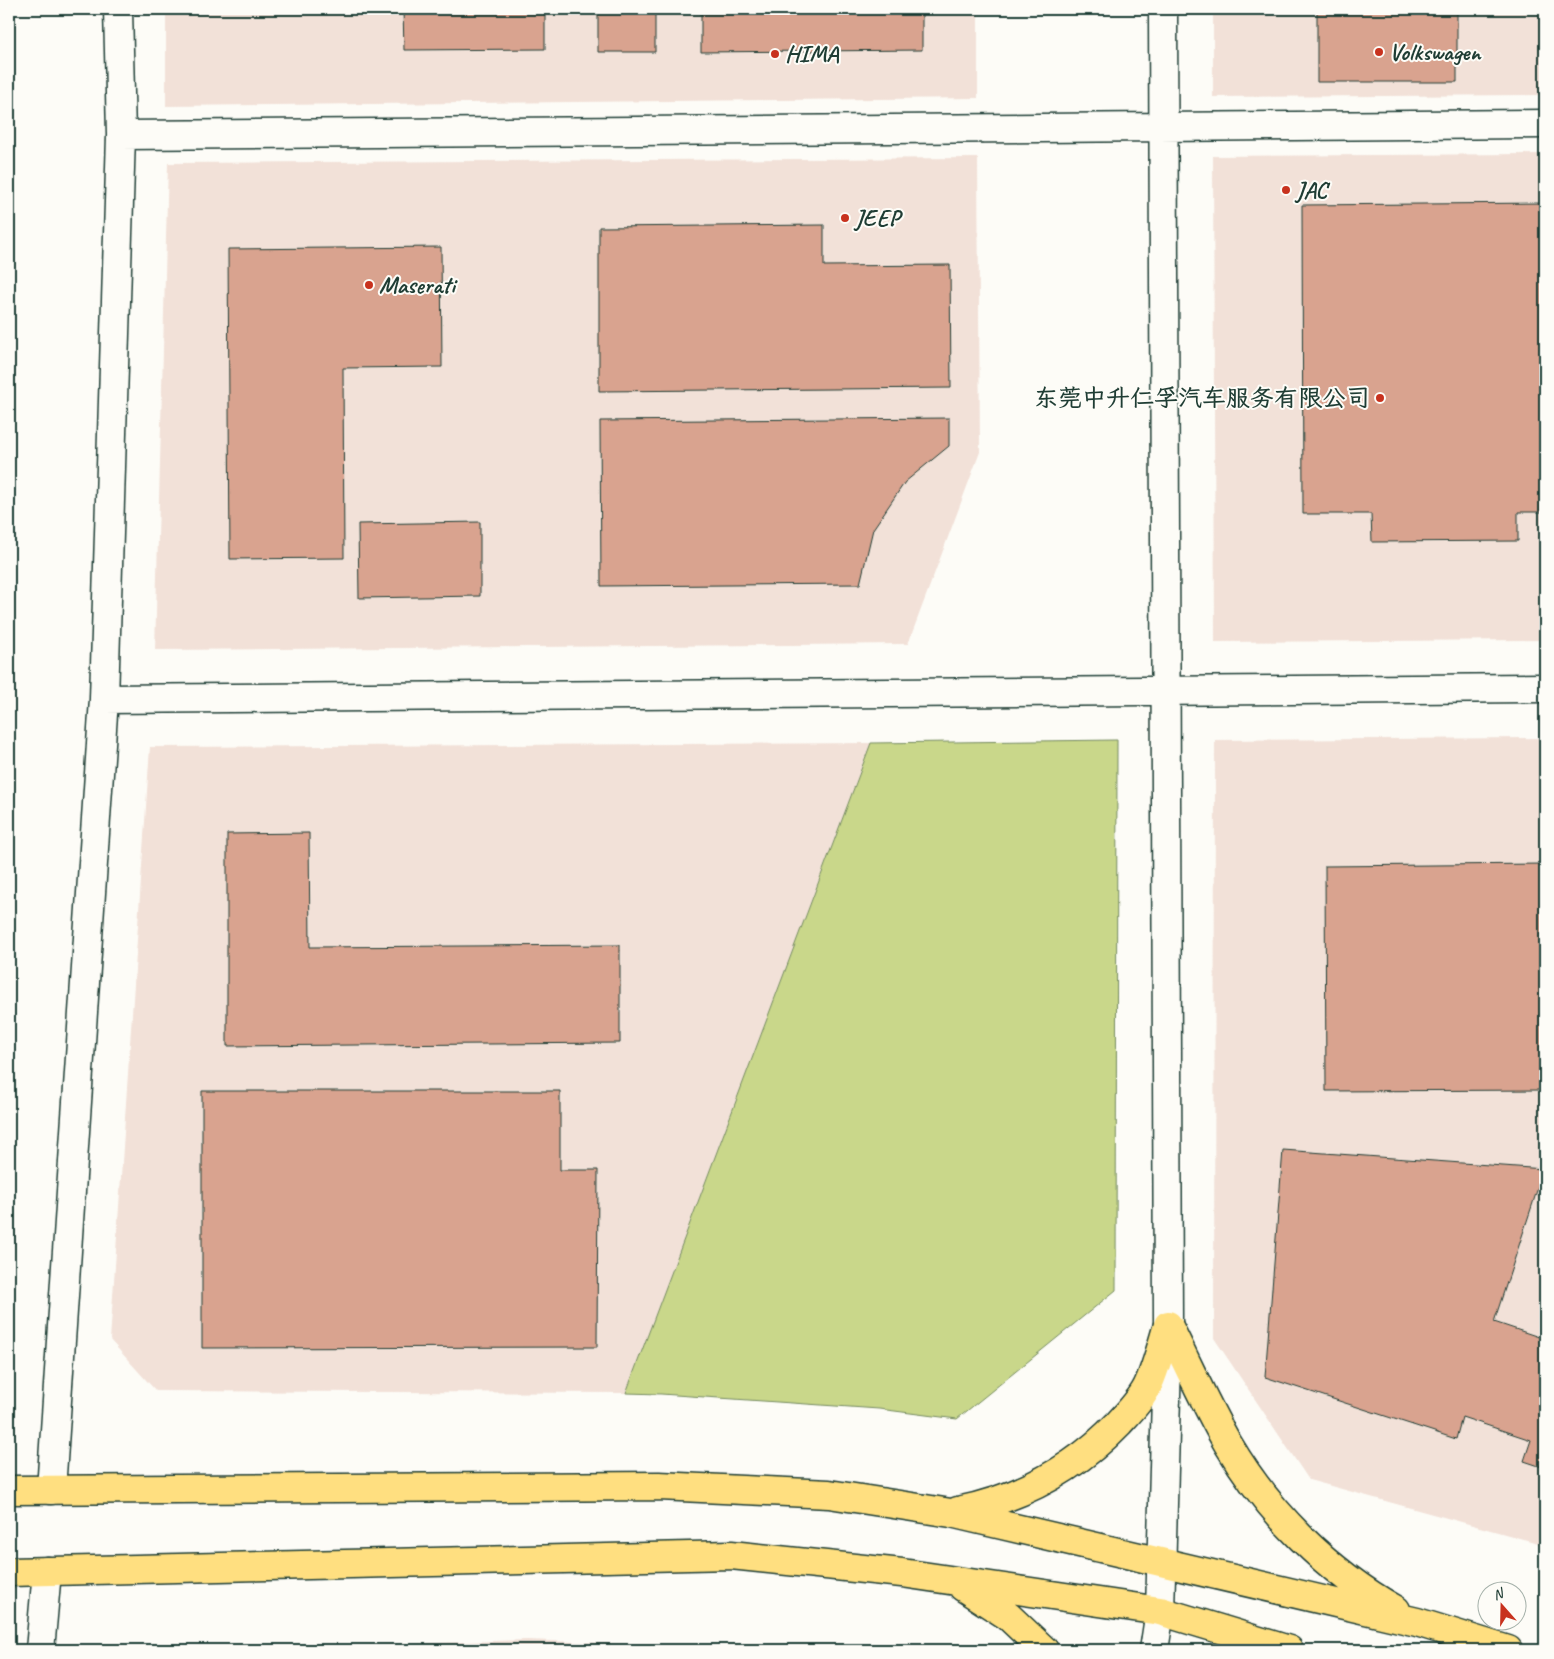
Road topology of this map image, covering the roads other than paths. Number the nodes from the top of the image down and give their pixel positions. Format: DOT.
graph roads {
  1 [pos="118,9"];
  2 [pos="1163,9"];
  3 [pos="1545,124"];
  4 [pos="1164,127"];
  5 [pos="120,135"];
  6 [pos="1545,688"];
  7 [pos="1166,691"];
  8 [pos="104,699"];
  9 [pos="1168,1325"];
  10 [pos="9,1490"];
  11 [pos="51,1490"];
  12 [pos="951,1512"];
  13 [pos="1162,1562"];
  14 [pos="47,1571"];
  15 [pos="9,1572"];
  16 [pos="953,1581"];
  17 [pos="1160,1611"];
  18 [pos="1417,1622"];
  19 [pos="40,1650"];
  20 [pos="1044,1650"];
  21 [pos="1154,1650"];
  22 [pos="1289,1650"];
  23 [pos="1508,1650"];
  1 -- 5 [label="street"];
  2 -- 4 [label="street"];
  3 -- 4 [label="street"];
  4 -- 5 [label="street"];
  4 -- 7 [label="street"];
  5 -- 8 [label="street"];
  6 -- 7 [label="street"];
  7 -- 8 [label="street"];
  7 -- 9 [label="street"];
  8 -- 11 [label="street"];
  9 -- 12 [label="main road"];
  9 -- 13 [label="street"];
  9 -- 18 [label="main road"];
  10 -- 11 [label="main road"];
  11 -- 12 [label="main road"];
  12 -- 13 [label="main road"];
  13 -- 17 [label="street"];
  13 -- 18 [label="main road"];
  14 -- 15 [label="main road"];
  14 -- 16 [label="main road"];
  14 -- 19 [label="street"];
  16 -- 17 [label="main road"];
  16 -- 20 [label="main road"];
  17 -- 21 [label="street"];
  17 -- 22 [label="main road"];
  18 -- 23 [label="main road"];
}
